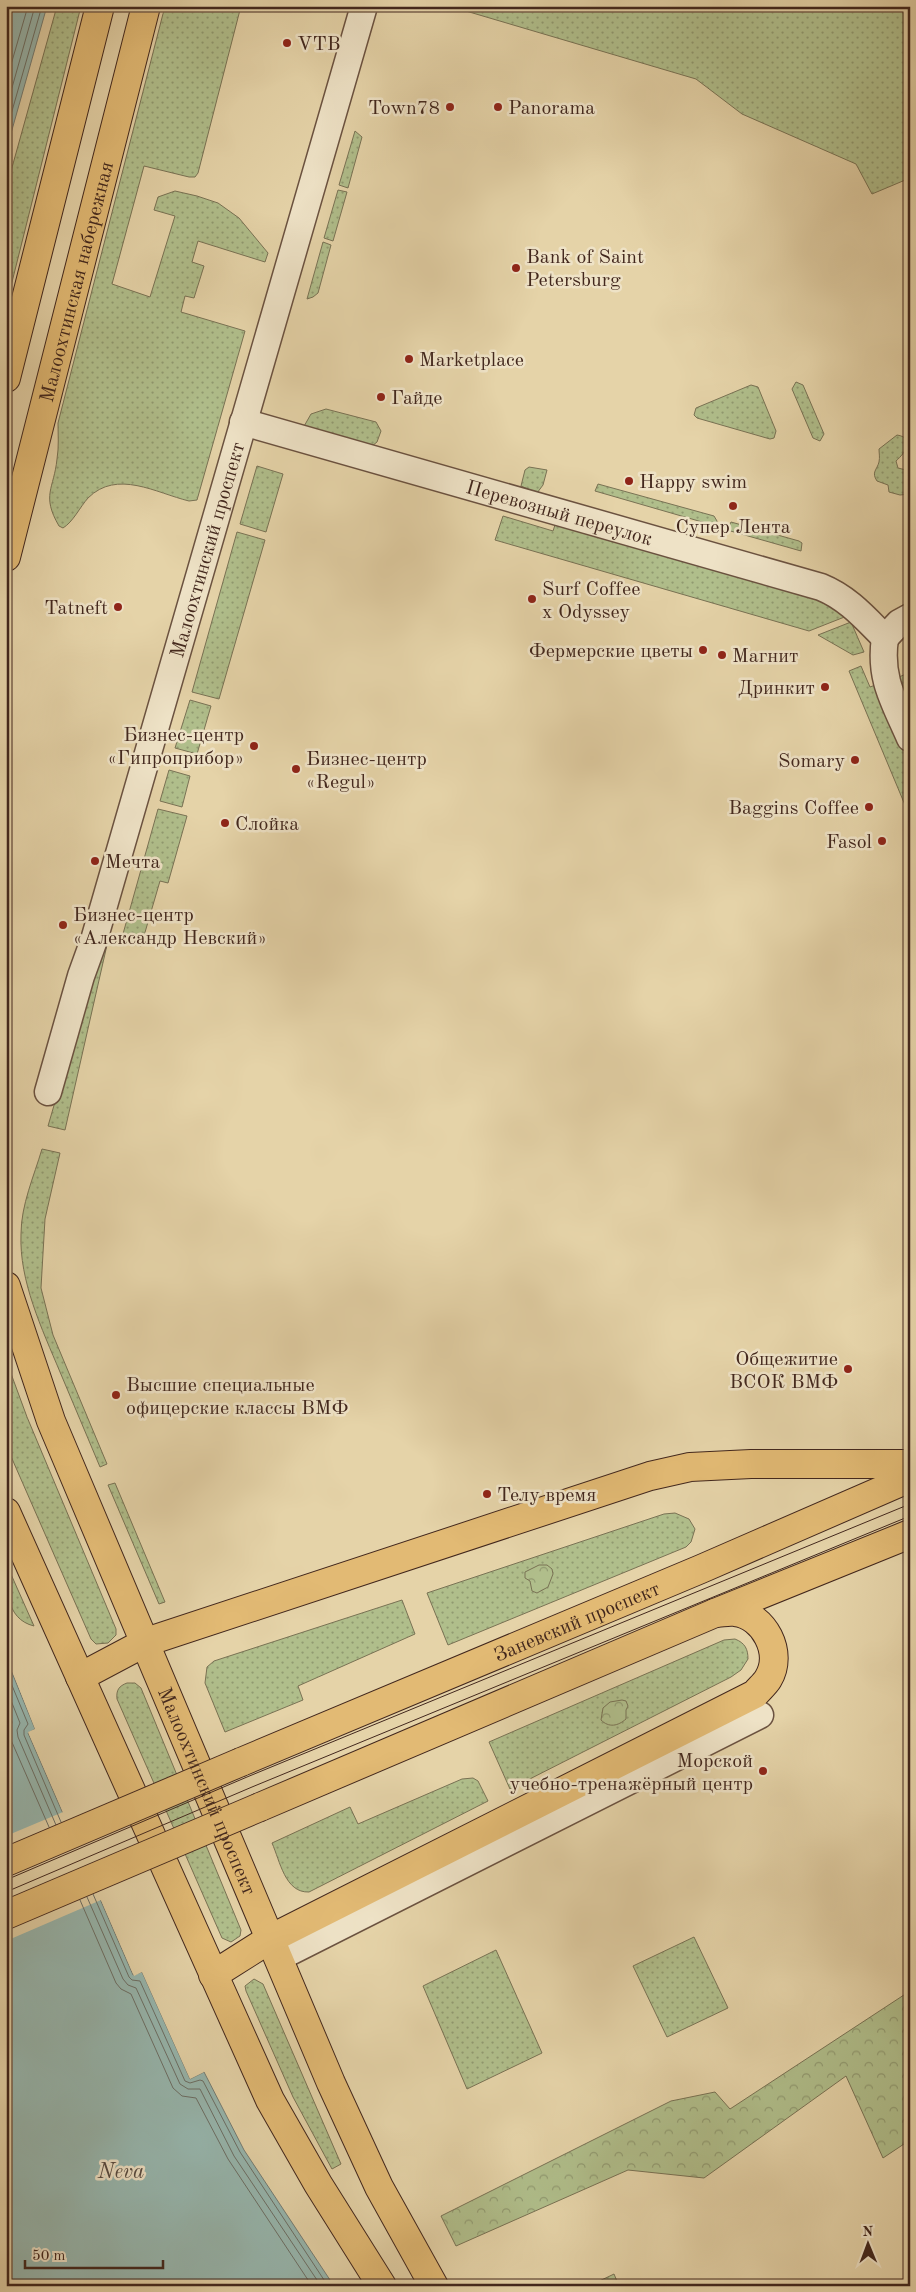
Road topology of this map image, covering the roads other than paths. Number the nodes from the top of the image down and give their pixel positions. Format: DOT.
graph roads {
  1 [pos="100,6"];
  2 [pos="146,6"];
  3 [pos="364,6"];
  4 [pos="6,378"];
  5 [pos="243,422"];
  6 [pos="6,557"];
  7 [pos="910,617"];
  8 [pos="885,638"];
  9 [pos="910,738"];
  10 [pos="48,1092"];
  11 [pos="6,1286"];
  12 [pos="910,1464"];
  13 [pos="910,1478"];
  14 [pos="6,1512"];
  15 [pos="910,1534"];
  16 [pos="715,1613"];
  17 [pos="150,1651"];
  18 [pos="80,1677"];
  19 [pos="760,1715"];
  20 [pos="6,1862"];
  21 [pos="6,1915"];
  22 [pos="274,1949"];
  23 [pos="213,1975"];
  24 [pos="382,2286"];
  25 [pos="434,2286"];
  1 -- 4 [label="main road"];
  2 -- 6 [label="main road, Малоохтинская набережная"];
  3 -- 5 [label="street, Малоохтинский проспект"];
  5 -- 8 [label="street, Перевозный переулок"];
  5 -- 10 [label="street, Малоохтинский проспект"];
  7 -- 8 [label="street"];
  8 -- 9 [label="street"];
  11 -- 17 [label="main road, Малоохтинский проспект"];
  12 -- 17 [label="main road"];
  13 -- 20 [label="main road, Заневский проспект, bridge"];
  14 -- 18 [label="main road"];
  15 -- 16 [label="main road"];
  16 -- 21 [label="main road, bridge"];
  16 -- 22 [label="main road"];
  17 -- 18 [label="main road"];
  17 -- 22 [label="main road, Малоохтинский проспект"];
  18 -- 23 [label="main road"];
  19 -- 22 [label="street"];
  22 -- 23 [label="main road"];
  22 -- 25 [label="main road, Малоохтинский проспект"];
  23 -- 24 [label="main road"];
}
